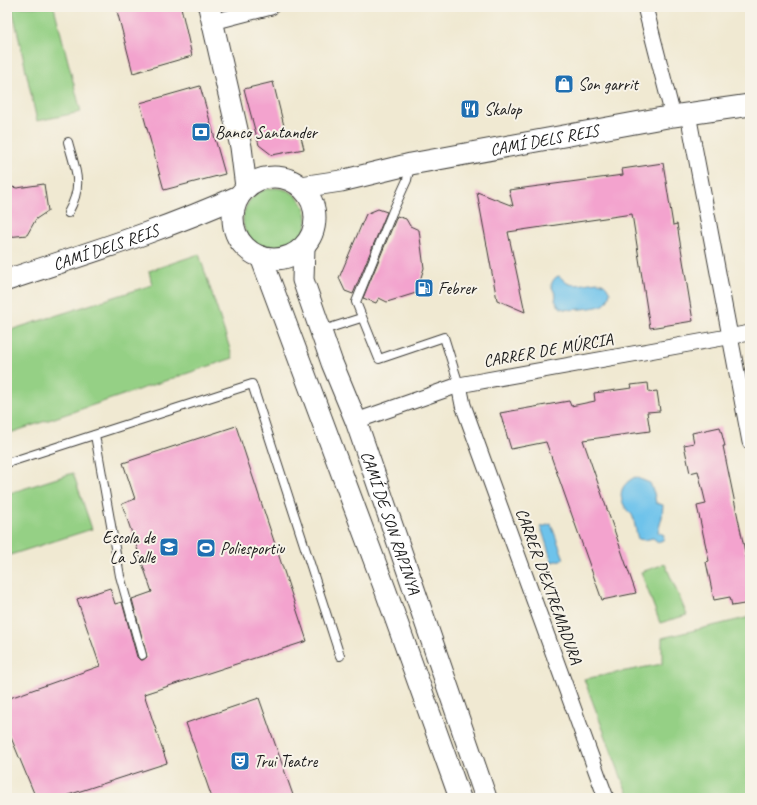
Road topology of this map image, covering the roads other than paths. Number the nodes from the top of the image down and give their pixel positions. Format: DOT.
graph roads {
  1 [pos="271,7"];
  2 [pos="645,7"];
  3 [pos="211,14"];
  4 [pos="750,105"];
  5 [pos="681,115"];
  6 [pos="68,142"];
  7 [pos="241,147"];
  8 [pos="410,164"];
  9 [pos="275,176"];
  10 [pos="341,181"];
  11 [pos="301,186"];
  12 [pos="242,192"];
  13 [pos="203,212"];
  14 [pos="68,213"];
  15 [pos="316,214"];
  16 [pos="236,234"];
  17 [pos="304,247"];
  18 [pos="261,257"];
  19 [pos="7,280"];
  20 [pos="361,318"];
  21 [pos="320,331"];
  22 [pos="750,333"];
  23 [pos="730,338"];
  24 [pos="459,385"];
  25 [pos="356,421"];
  26 [pos="94,435"];
  27 [pos="750,442"];
  28 [pos="7,463"];
  29 [pos="142,655"];
  30 [pos="340,656"];
  31 [pos="460,798"];
  32 [pos="486,798"];
  33 [pos="606,798"];
  1 -- 3 [label="street"];
  2 -- 5 [label="street"];
  3 -- 7 [label="street"];
  4 -- 5 [label="street, CAMÍ DELS REIS"];
  5 -- 8 [label="street, CAMÍ DELS REIS"];
  5 -- 23 [label="street"];
  6 -- 14 [label="lane"];
  7 -- 9 [label="street"];
  7 -- 12 [label="street"];
  8 -- 10 [label="street, CAMÍ DELS REIS"];
  8 -- 20 [label="lane"];
  9 -- 11 [label="street"];
  9 -- 12 [label="street"];
  10 -- 11 [label="street, CAMÍ DELS REIS"];
  10 -- 15 [label="street"];
  11 -- 15 [label="street"];
  12 -- 13 [label="street, CAMÍ DELS REIS"];
  12 -- 16 [label="street"];
  13 -- 16 [label="street"];
  13 -- 19 [label="street, CAMÍ DELS REIS"];
  15 -- 17 [label="street"];
  16 -- 18 [label="street"];
  17 -- 18 [label="street"];
  17 -- 21 [label="street, CAMÍ DE SON RAPINYA"];
  18 -- 31 [label="street, CAMÍ DE SON RAPINYA"];
  20 -- 21 [label="lane"];
  20 -- 24 [label="lane"];
  21 -- 25 [label="street, CAMÍ DE SON RAPINYA"];
  22 -- 23 [label="street, CARRER DE MÚRCIA"];
  23 -- 24 [label="street, CARRER DE MÚRCIA"];
  23 -- 27 [label="street"];
  24 -- 25 [label="street, CARRER DE MÚRCIA"];
  24 -- 33 [label="street, CARRER D'EXTREMADURA"];
  25 -- 32 [label="street, CAMÍ DE SON RAPINYA"];
  26 -- 28 [label="lane"];
  26 -- 29 [label="lane"];
  26 -- 30 [label="lane"];
}
